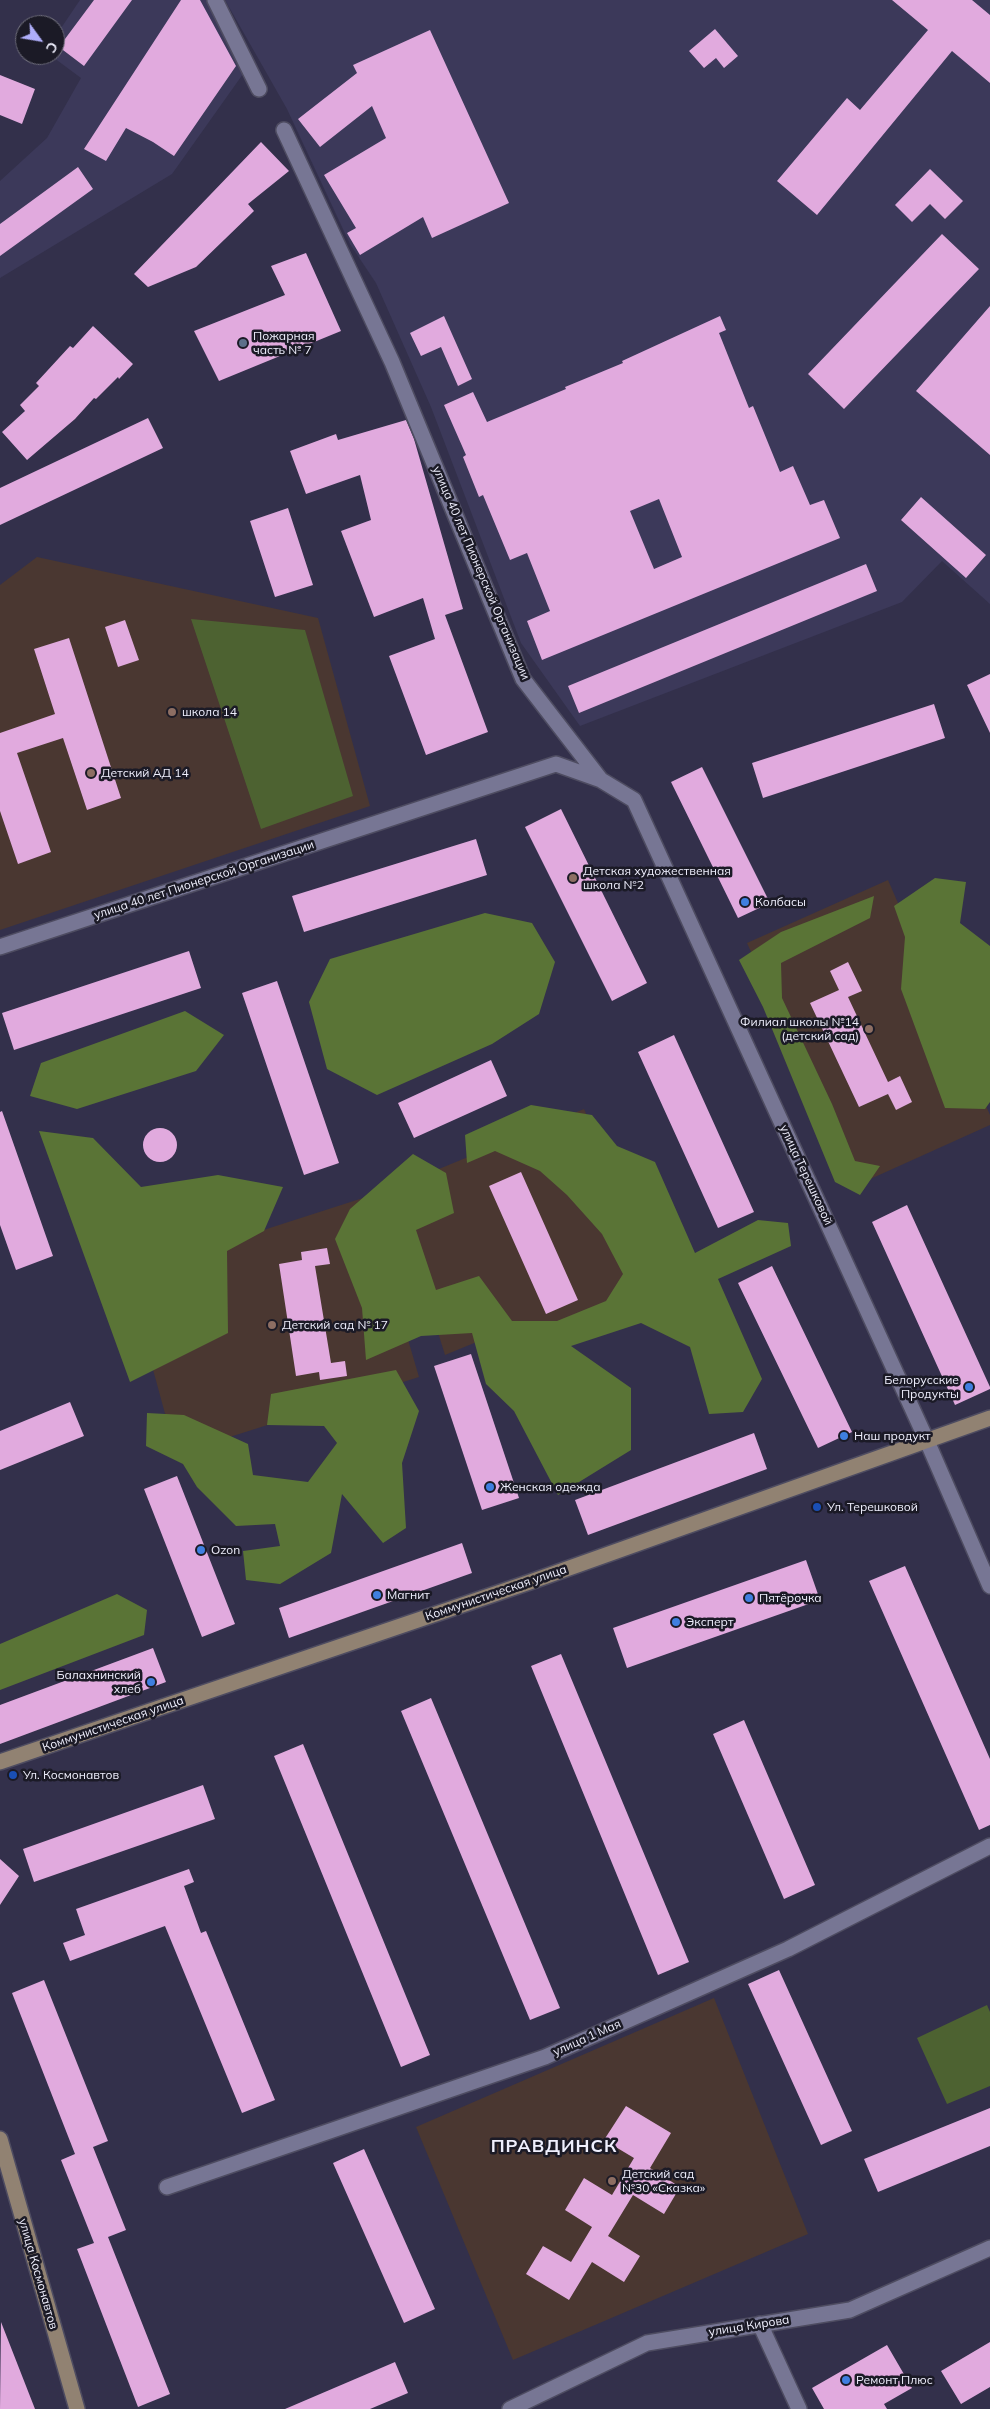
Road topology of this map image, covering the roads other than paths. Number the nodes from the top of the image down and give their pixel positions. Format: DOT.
graph roads {
  1 [pos="214,0"];
  2 [pos="259,89"];
  3 [pos="284,130"];
  4 [pos="602,780"];
  5 [pos="0,947"];
  6 [pos="990,1418"];
  7 [pos="927,1441"];
  8 [pos="990,1586"];
  9 [pos="0,1762"];
  10 [pos="990,1846"];
  11 [pos="0,2138"];
  12 [pos="167,2187"];
  13 [pos="990,2248"];
  14 [pos="760,2324"];
  15 [pos="77,2409"];
  16 [pos="510,2409"];
  17 [pos="799,2409"];
  1 -- 2 [label="street"];
  3 -- 4 [label="street, улица 40 лет Пионерской Организации"];
  4 -- 5 [label="street, улица 40 лет Пионерской Организации"];
  4 -- 7 [label="street, улица Терешковой"];
  6 -- 7 [label="street, Коммунистическая улица"];
  7 -- 8 [label="street, улица Терешковой"];
  7 -- 9 [label="street, Коммунистическая улица"];
  10 -- 12 [label="street, улица 1 Мая"];
  11 -- 15 [label="street, улица Космонавтов"];
  13 -- 14 [label="street, улица Кирова"];
  14 -- 16 [label="street, улица Кирова"];
  14 -- 17 [label="street"];
}
